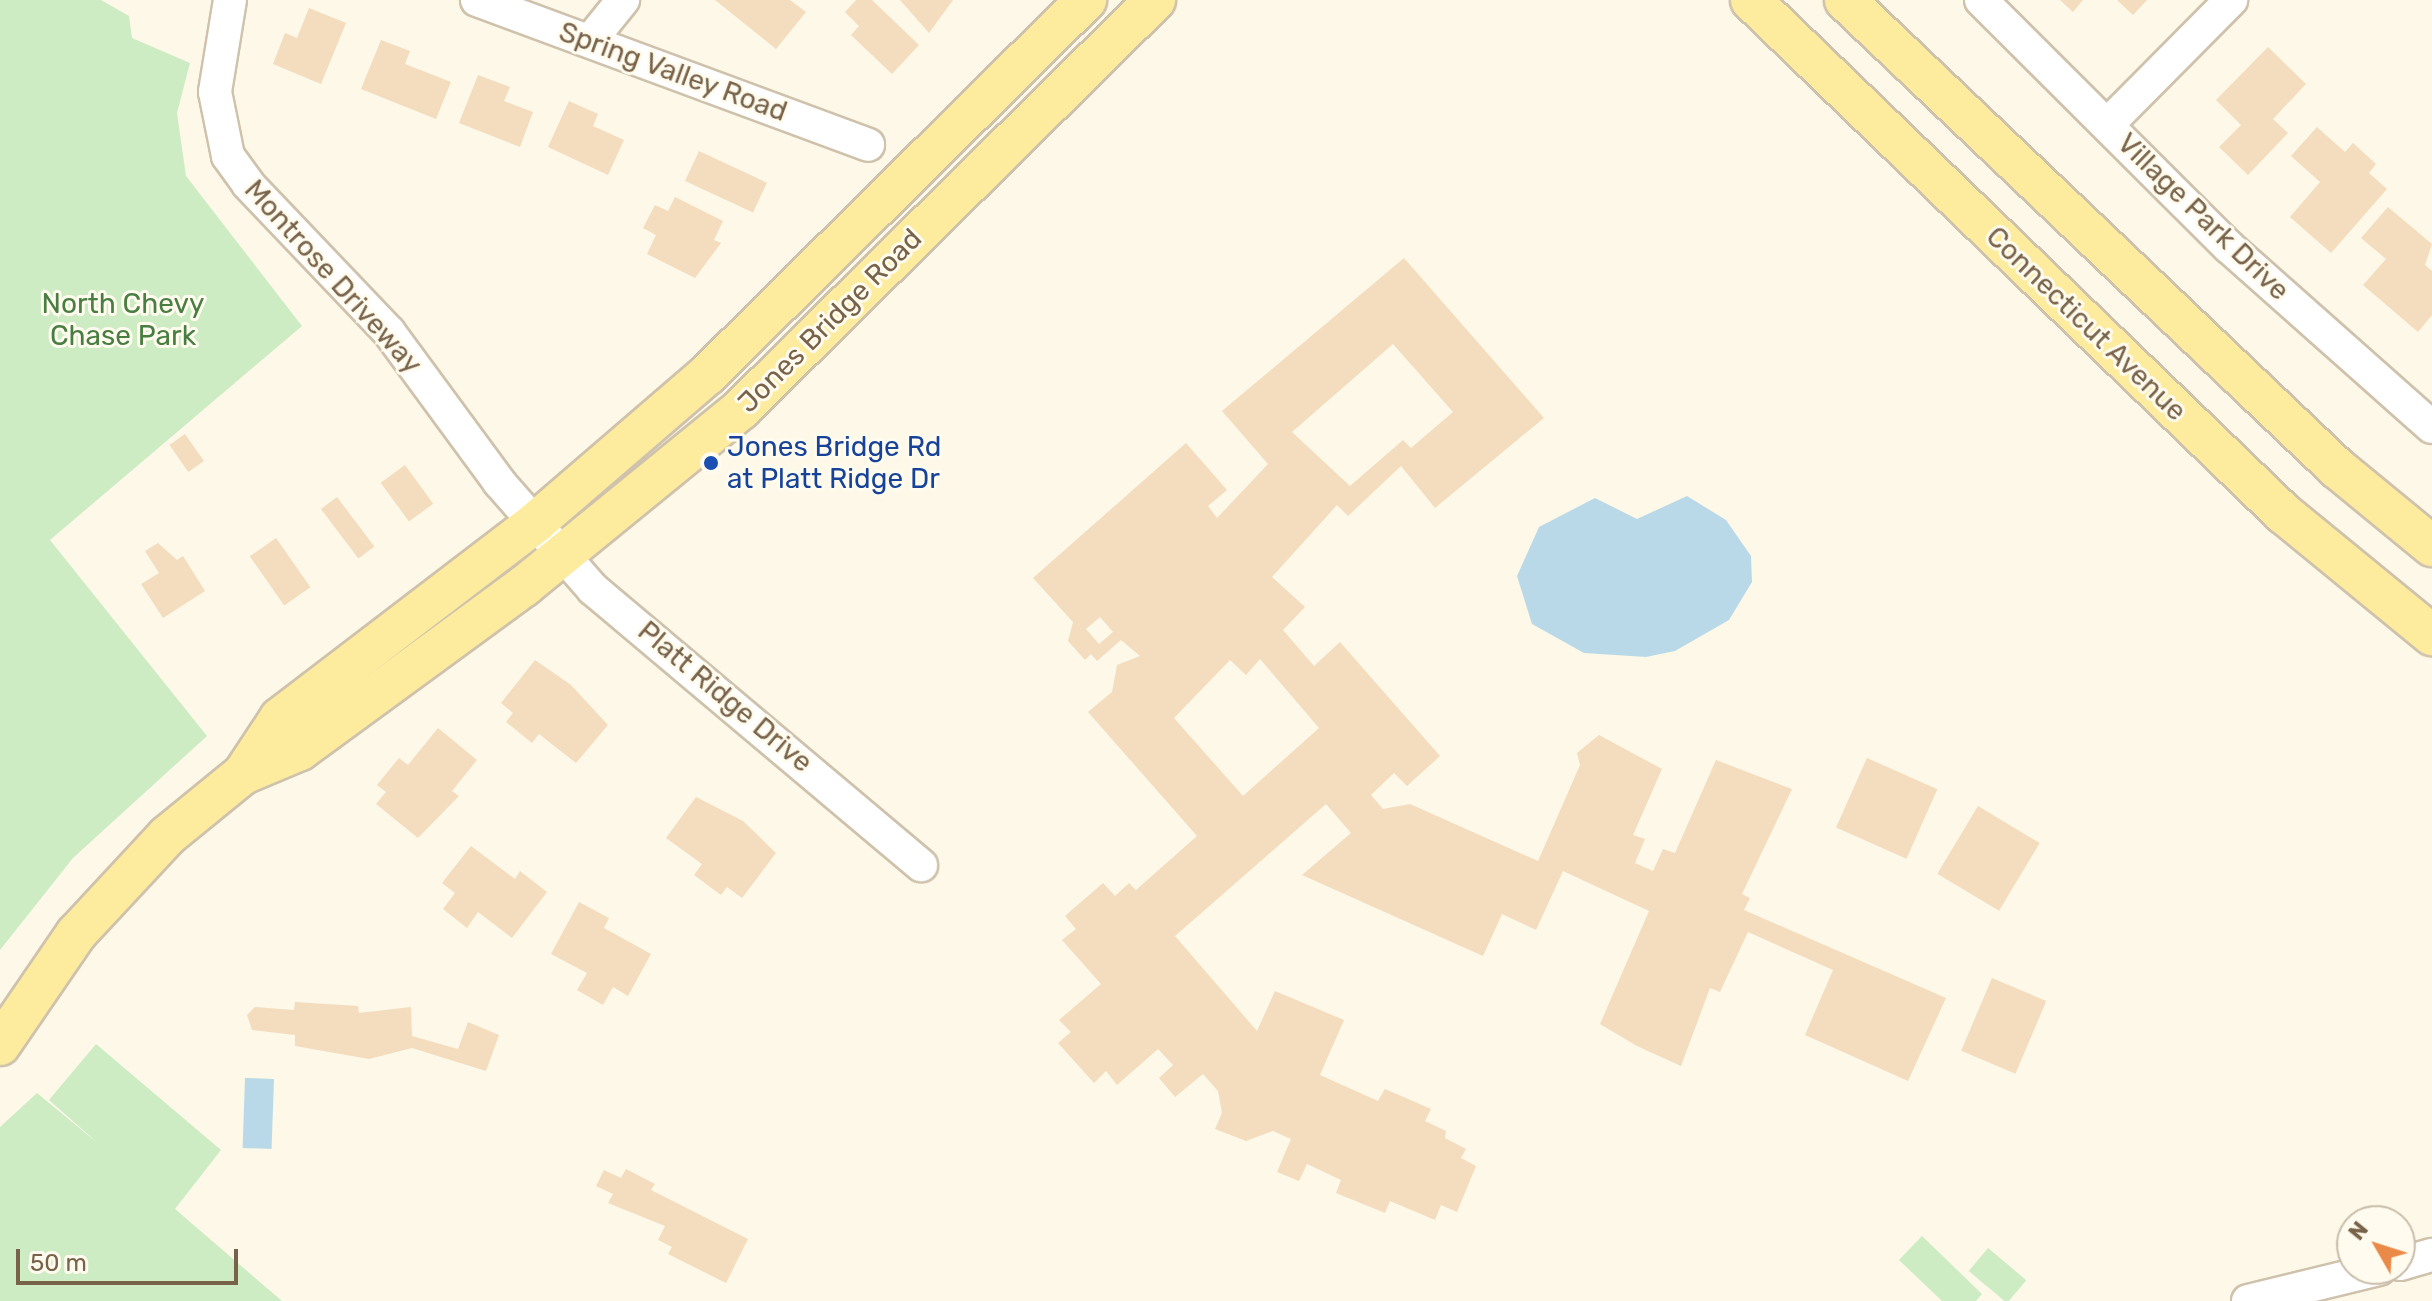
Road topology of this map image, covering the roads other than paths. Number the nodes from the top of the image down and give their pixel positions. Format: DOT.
graph roads {
  1 [pos="230,0"];
  2 [pos="477,0"];
  3 [pos="623,0"];
  4 [pos="1086,0"];
  5 [pos="1155,0"];
  6 [pos="1751,0"];
  7 [pos="1845,0"];
  8 [pos="1981,0"];
  9 [pos="2231,0"];
  10 [pos="590,41"];
  11 [pos="2108,124"];
  12 [pos="868,145"];
  13 [pos="2432,427"];
  14 [pos="536,522"];
  15 [pos="2432,546"];
  16 [pos="566,555"];
  17 [pos="2432,635"];
  18 [pos="243,774"];
  19 [pos="921,865"];
  20 [pos="0,1045"];
  21 [pos="2336,1280"];
  22 [pos="2248,1301"];
  1 -- 14 [label="street, Montrose Driveway"];
  2 -- 10 [label="street, Spring Valley Road"];
  3 -- 10 [label="street"];
  4 -- 14 [label="main road, Jones Bridge Road"];
  5 -- 16 [label="main road, Jones Bridge Road"];
  6 -- 17 [label="main road, Connecticut Avenue"];
  7 -- 15 [label="main road"];
  8 -- 11 [label="street, Village Park Drive"];
  9 -- 11 [label="street"];
  10 -- 12 [label="street, Spring Valley Road"];
  11 -- 13 [label="street, Village Park Drive"];
  14 -- 16 [label="street, Platt Ridge Drive"];
  14 -- 18 [label="main road, Jones Bridge Road"];
  16 -- 18 [label="main road, Jones Bridge Road"];
  16 -- 19 [label="street, Platt Ridge Drive"];
  18 -- 20 [label="main road, Jones Bridge Road"];
  21 -- 22 [label="street"];
}
